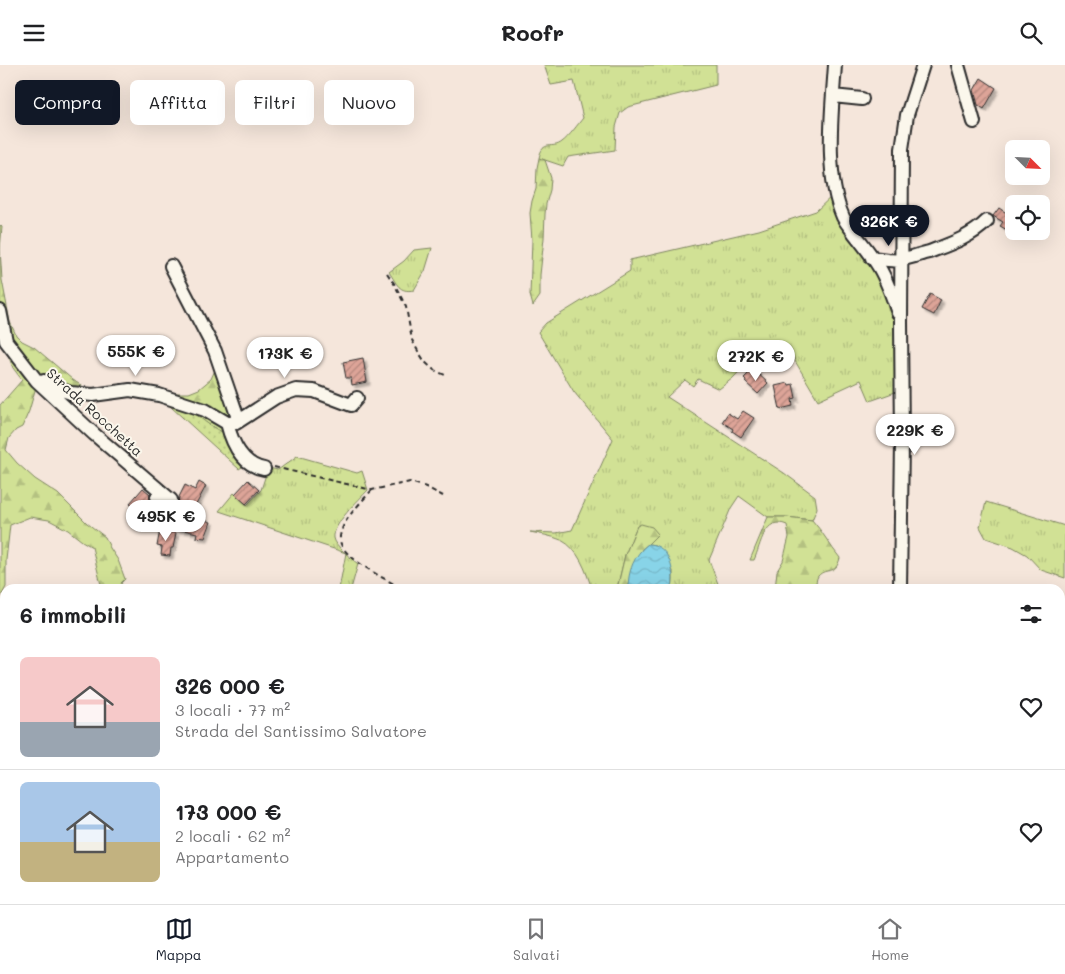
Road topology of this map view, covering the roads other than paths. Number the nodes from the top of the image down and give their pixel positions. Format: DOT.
graph roads {
  1 [pos="835,65"];
  2 [pos="923,65"];
  3 [pos="958,65"];
  4 [pos="833,96"];
  5 [pos="862,99"];
  6 [pos="974,122"];
  7 [pos="987,221"];
  8 [pos="872,258"];
  9 [pos="902,260"];
  10 [pos="171,266"];
  11 [pos="0,311"];
  12 [pos="901,322"];
  13 [pos="30,370"];
  14 [pos="37,381"];
  15 [pos="357,398"];
  16 [pos="232,423"];
  17 [pos="264,469"];
  18 [pos="171,500"];
  19 [pos="174,513"];
  20 [pos="900,584"];
  1 -- 4 [label="street"];
  2 -- 9 [label="street"];
  3 -- 6 [label="street"];
  4 -- 5 [label="street"];
  4 -- 8 [label="street"];
  7 -- 9 [label="street"];
  8 -- 9 [label="street"];
  8 -- 12 [label="street"];
  9 -- 12 [label="street"];
  10 -- 16 [label="street"];
  11 -- 13 [label="street, Strada Rocchetta"];
  12 -- 20 [label="street"];
  13 -- 14 [label="street, Strada Rocchetta"];
  13 -- 16 [label="street"];
  14 -- 18 [label="street, Strada Rocchetta"];
  14 -- 19 [label="street"];
  15 -- 16 [label="street"];
  16 -- 17 [label="street"];
}
